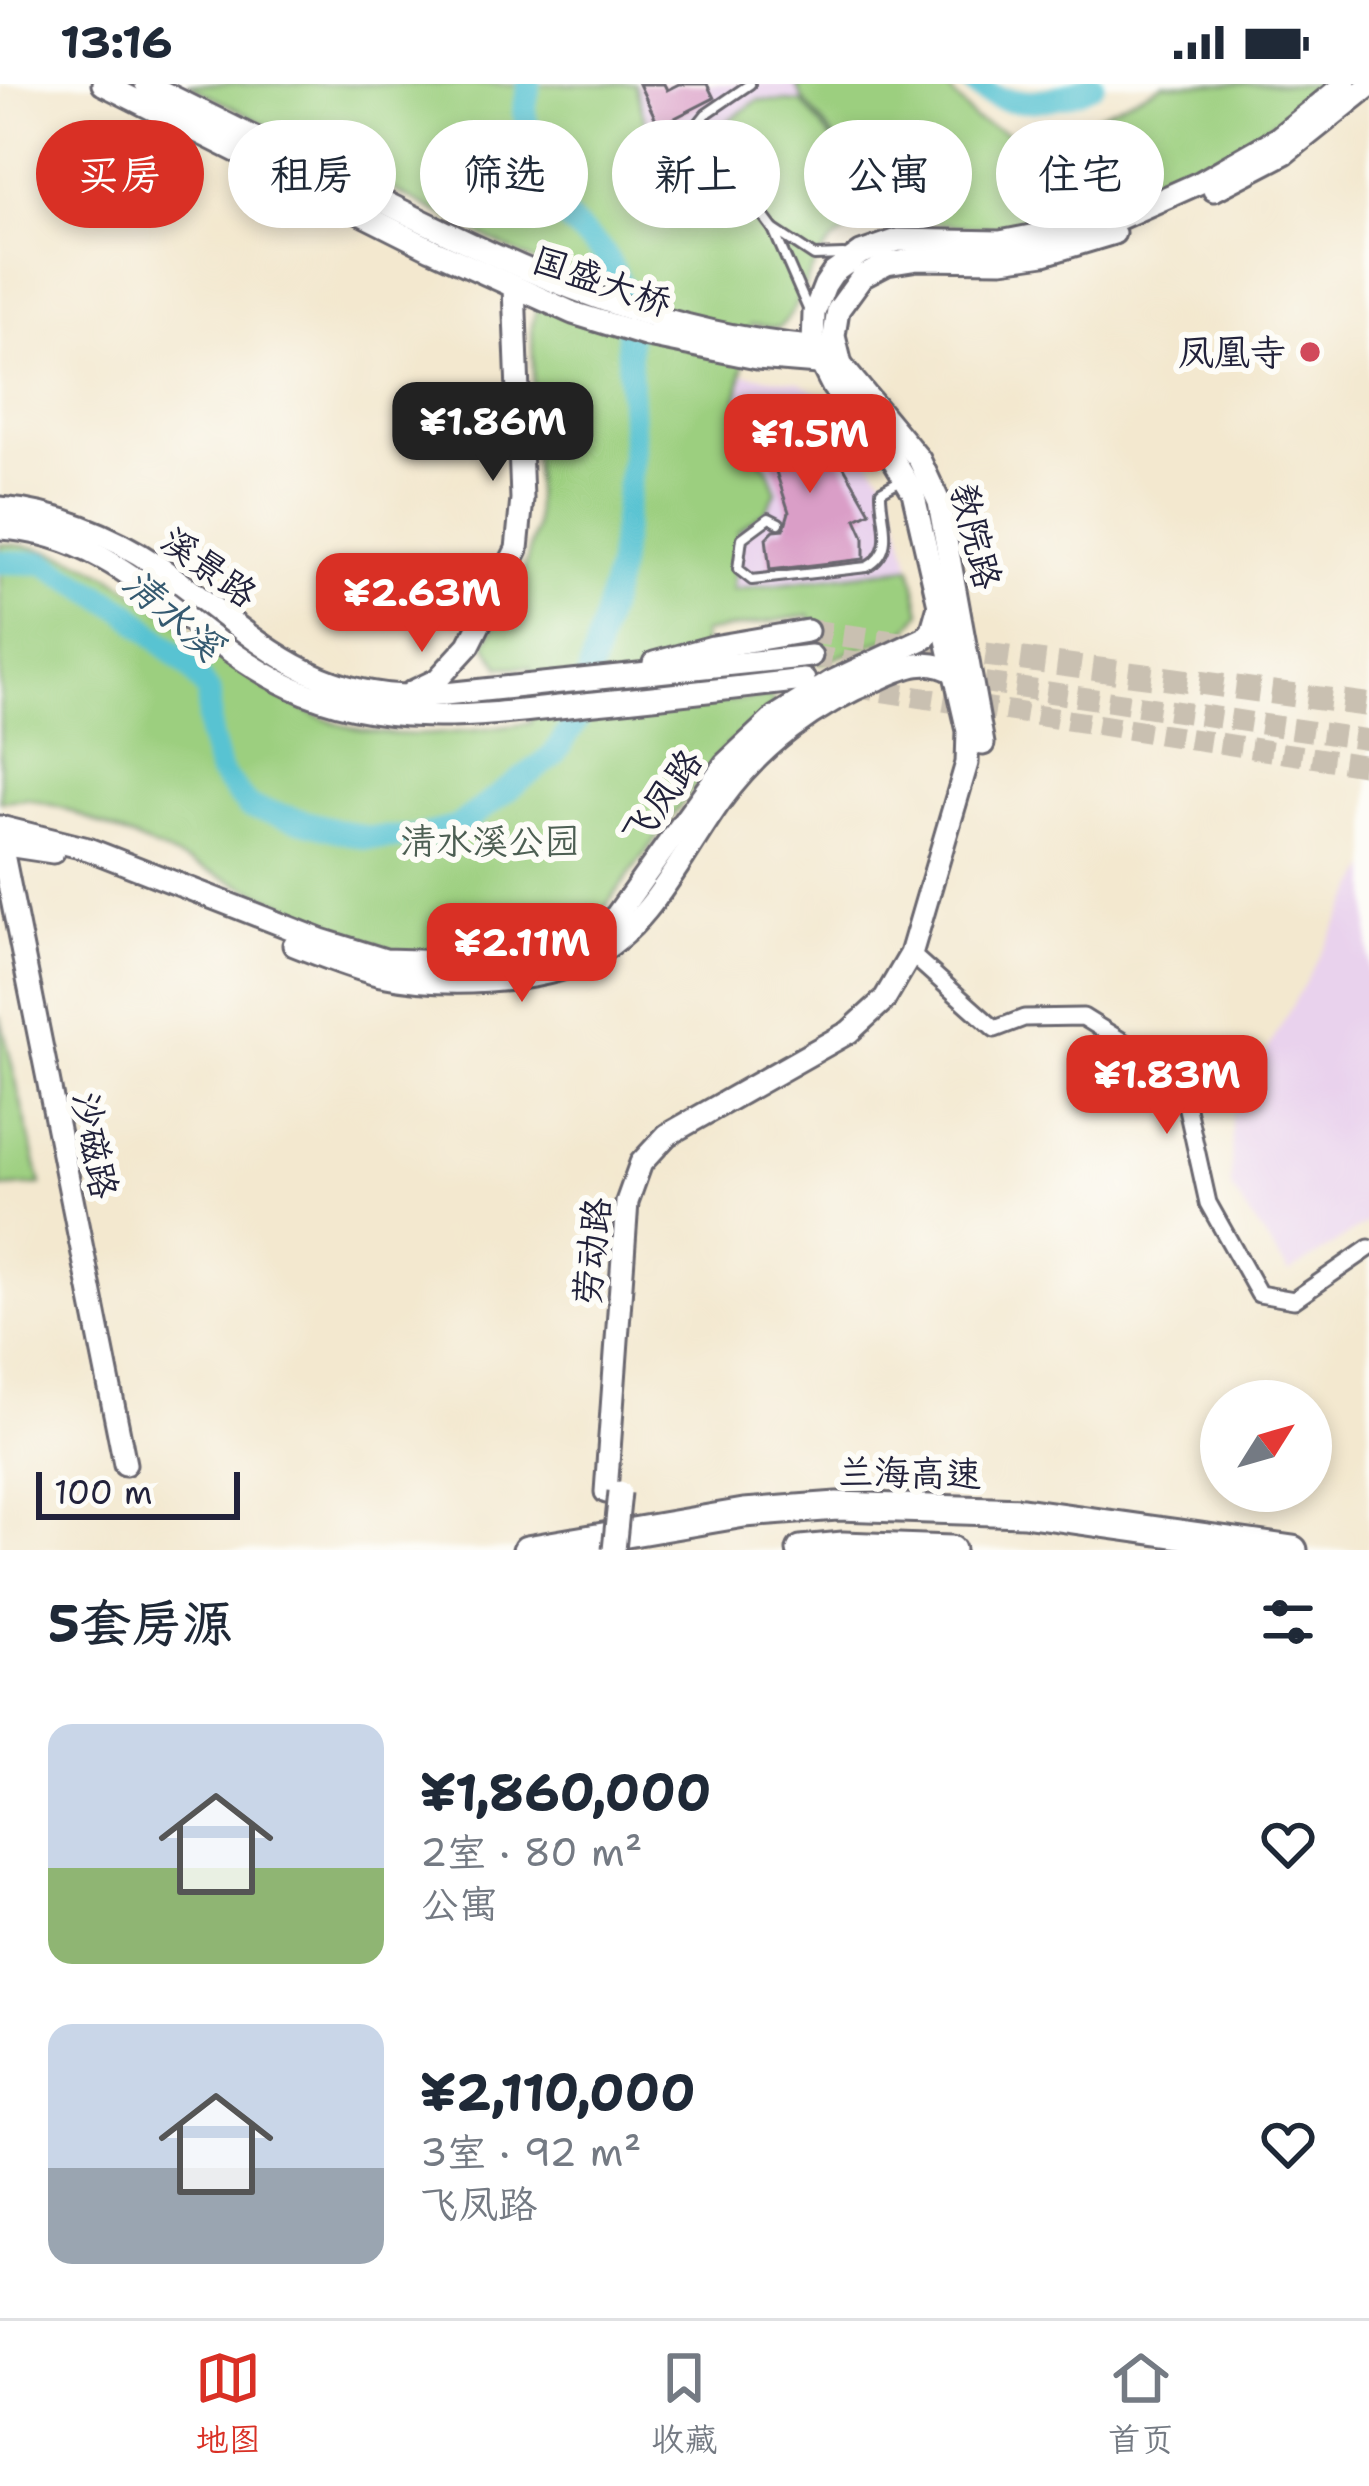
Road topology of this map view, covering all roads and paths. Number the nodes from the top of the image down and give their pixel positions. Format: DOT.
graph roads {
  1 [pos="103,84"];
  2 [pos="146,84"];
  3 [pos="750,84"];
  4 [pos="1345,84"];
  5 [pos="1369,86"];
  6 [pos="773,230"];
  7 [pos="436,240"];
  8 [pos="879,245"];
  9 [pos="514,287"];
  10 [pos="758,350"];
  11 [pos="824,351"];
  12 [pos="915,473"];
  13 [pos="0,508"];
  14 [pos="779,523"];
  15 [pos="0,528"];
  16 [pos="939,602"];
  17 [pos="807,631"];
  18 [pos="470,645"];
  19 [pos="811,656"];
  20 [pos="713,668"];
  21 [pos="955,673"];
  22 [pos="804,680"];
  23 [pos="509,687"];
  24 [pos="394,697"];
  25 [pos="0,827"];
  26 [pos="0,842"];
  27 [pos="916,959"];
  28 [pos="1369,1248"];
  29 [pos="125,1464"];
  30 [pos="613,1492"];
  31 [pos="527,1550"];
  32 [pos="600,1550"];
  33 [pos="614,1550"];
  34 [pos="801,1550"];
  35 [pos="951,1550"];
  36 [pos="1293,1550"];
  1 -- 7 [label="main road"];
  2 -- 7 [label="main road"];
  3 -- 6 [label="lane"];
  4 -- 8 [label="main road"];
  5 -- 11 [label="main road"];
  6 -- 8 [label="lane"];
  6 -- 11 [label="lane"];
  7 -- 9 [label="main road, 国盛大桥"];
  7 -- 10 [label="main road, 国盛大桥"];
  8 -- 11 [label="main road"];
  9 -- 10 [label="main road, 国盛大桥"];
  9 -- 18 [label="main road"];
  10 -- 11 [label="main road"];
  11 -- 12 [label="main road, 教院路"];
  12 -- 14 [label="lane"];
  12 -- 16 [label="main road, 教院路"];
  12 -- 27 [label="main road, 教院路"];
  13 -- 24 [label="main road, 溪景路"];
  15 -- 20 [label="main road, 溪景路"];
  16 -- 21 [label="main road, 教院路"];
  16 -- 25 [label="main road, 飞凤路"];
  17 -- 20 [label="main road"];
  18 -- 23 [label="main road"];
  18 -- 24 [label="main road"];
  19 -- 20 [label="main road"];
  20 -- 22 [label="main road"];
  20 -- 23 [label="main road, 溪景路"];
  21 -- 26 [label="main road, 飞凤路"];
  21 -- 27 [label="main road, 教院路"];
  23 -- 24 [label="main road, 溪景路"];
  26 -- 29 [label="main road, 沙磁路"];
  27 -- 28 [label="street"];
  27 -- 30 [label="main road, 劳动路"];
  30 -- 32 [label="main road, 劳动路"];
  30 -- 33 [label="main road, 劳动路, bridge"];
  31 -- 36 [label="highway, 兰海高速"];
  34 -- 35 [label="highway, 兰海高速"];
}
